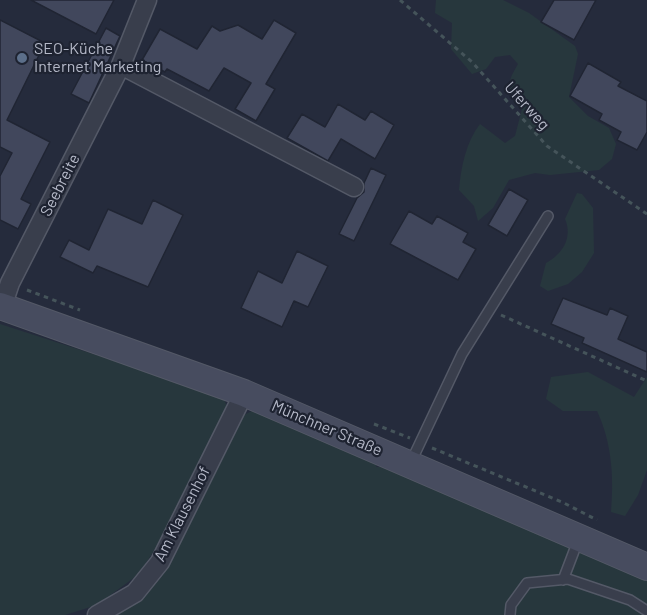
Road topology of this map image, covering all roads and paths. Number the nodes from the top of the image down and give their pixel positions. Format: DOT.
graph roads {
  1 [pos="147,0"];
  2 [pos="399,0"];
  3 [pos="122,65"];
  4 [pos="354,187"];
  5 [pos="647,214"];
  6 [pos="548,216"];
  7 [pos="1,307"];
  8 [pos="499,314"];
  9 [pos="647,381"];
  10 [pos="244,393"];
  11 [pos="410,464"];
  12 [pos="580,536"];
  13 [pos="647,567"];
  14 [pos="563,580"];
  15 [pos="647,612"];
  16 [pos="97,615"];
  17 [pos="510,615"];
  1 -- 3 [label="street, Seebreite"];
  2 -- 5 [label="path, Uferweg"];
  3 -- 4 [label="street"];
  3 -- 7 [label="street, Seebreite"];
  6 -- 11 [label="lane"];
  7 -- 10 [label="main road, Münchner Straße"];
  8 -- 9 [label="path"];
  10 -- 11 [label="main road, Münchner Straße"];
  10 -- 16 [label="street, Am Klausenhof"];
  11 -- 12 [label="main road, Münchner Straße"];
  12 -- 13 [label="main road, Münchner Straße"];
  12 -- 14 [label="lane"];
  14 -- 15 [label="lane"];
  14 -- 17 [label="lane"];
}
